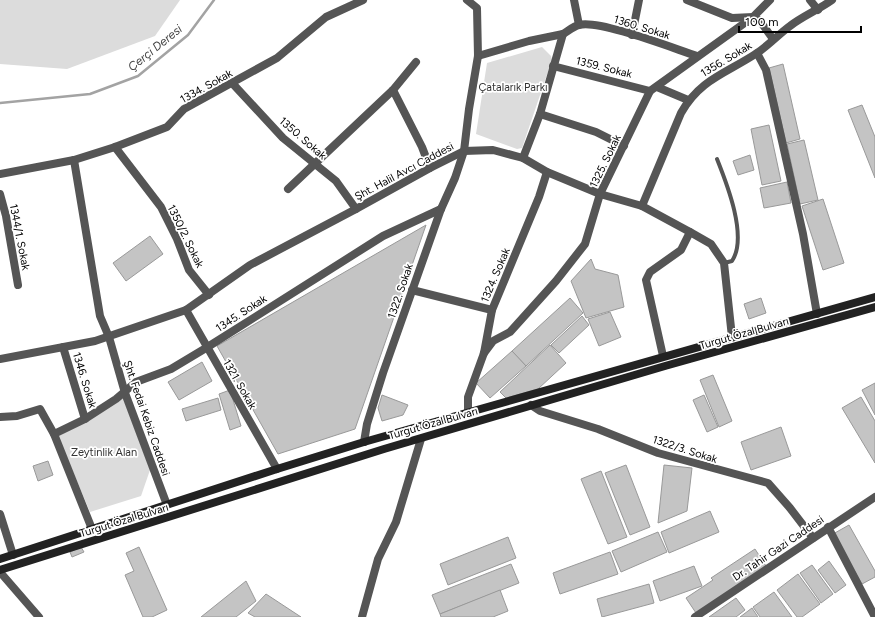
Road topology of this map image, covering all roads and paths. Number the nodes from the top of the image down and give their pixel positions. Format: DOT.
graph roads {
  1 [pos="363,0"];
  2 [pos="467,0"];
  3 [pos="574,0"];
  4 [pos="639,0"];
  5 [pos="688,0"];
  6 [pos="770,0"];
  7 [pos="810,0"];
  8 [pos="832,0"];
  9 [pos="818,10"];
  10 [pos="753,17"];
  11 [pos="579,25"];
  12 [pos="563,34"];
  13 [pos="632,35"];
  14 [pos="773,40"];
  15 [pos="757,53"];
  16 [pos="478,56"];
  17 [pos="697,56"];
  18 [pos="416,62"];
  19 [pos="553,66"];
  20 [pos="233,84"];
  21 [pos="654,89"];
  22 [pos="393,90"];
  23 [pos="688,100"];
  24 [pos="540,114"];
  25 [pos="624,146"];
  26 [pos="115,147"];
  27 [pos="464,151"];
  28 [pos="523,158"];
  29 [pos="717,159"];
  30 [pos="74,160"];
  31 [pos="315,164"];
  32 [pos="430,168"];
  33 [pos="547,172"];
  34 [pos="0,174"];
  35 [pos="288,190"];
  36 [pos="0,194"];
  37 [pos="600,194"];
  38 [pos="642,206"];
  39 [pos="356,209"];
  40 [pos="441,209"];
  41 [pos="690,232"];
  42 [pos="724,263"];
  43 [pos="18,285"];
  44 [pos="412,290"];
  45 [pos="209,295"];
  46 [pos="875,297"];
  47 [pos="875,307"];
  48 [pos="186,310"];
  49 [pos="492,310"];
  50 [pos="817,314"];
  51 [pos="109,337"];
  52 [pos="732,337"];
  53 [pos="63,347"];
  54 [pos="206,348"];
  55 [pos="484,353"];
  56 [pos="663,356"];
  57 [pos="0,359"];
  58 [pos="125,393"];
  59 [pos="531,405"];
  60 [pos="468,413"];
  61 [pos="0,417"];
  62 [pos="85,419"];
  63 [pos="54,434"];
  64 [pos="421,439"];
  65 [pos="364,442"];
  66 [pos="277,469"];
  67 [pos="875,497"];
  68 [pos="167,505"];
  69 [pos="0,515"];
  70 [pos="828,528"];
  71 [pos="92,529"];
  72 [pos="813,538"];
  73 [pos="13,555"];
  74 [pos="0,559"];
  75 [pos="0,571"];
  76 [pos="39,617"];
  77 [pos="362,617"];
  78 [pos="695,617"];
  79 [pos="874,617"];
  1 -- 20 [label="street, 1334. Sokak"];
  2 -- 16 [label="street"];
  3 -- 11 [label="street"];
  4 -- 13 [label="street"];
  5 -- 10 [label="street"];
  6 -- 10 [label="street, 1325. Sokak"];
  7 -- 9 [label="street"];
  8 -- 9 [label="street, 1356. Sokak"];
  9 -- 14 [label="street, 1356. Sokak"];
  10 -- 14 [label="street"];
  10 -- 17 [label="street, 1325. Sokak"];
  11 -- 12 [label="street"];
  11 -- 13 [label="street, 1360. Sokak"];
  12 -- 16 [label="street"];
  12 -- 19 [label="street"];
  13 -- 17 [label="street, 1360. Sokak"];
  14 -- 15 [label="street, 1356. Sokak"];
  15 -- 23 [label="street, 1356. Sokak"];
  15 -- 50 [label="street"];
  16 -- 27 [label="street"];
  17 -- 21 [label="street, 1325. Sokak"];
  18 -- 22 [label="street"];
  19 -- 21 [label="street, 1359. Sokak"];
  19 -- 24 [label="street"];
  20 -- 26 [label="street, 1334. Sokak"];
  20 -- 31 [label="street, 1350. Sokak"];
  21 -- 23 [label="street, 1359. Sokak"];
  21 -- 25 [label="street, 1325. Sokak"];
  22 -- 31 [label="street"];
  22 -- 32 [label="street"];
  23 -- 38 [label="street, 1356. Sokak"];
  24 -- 25 [label="street"];
  24 -- 28 [label="street"];
  25 -- 37 [label="street, 1325. Sokak"];
  26 -- 30 [label="street, 1334. Sokak"];
  26 -- 45 [label="street, 1350/2. Sokak"];
  27 -- 28 [label="street, Şht. Halil Avcı Caddesi"];
  27 -- 32 [label="street, Şht. Halil Avcı Caddesi"];
  27 -- 40 [label="street, 1322. Sokak"];
  28 -- 33 [label="street, Şht. Halil Avcı Caddesi"];
  29 -- 42 [label="lane"];
  30 -- 34 [label="street, 1334. Sokak"];
  30 -- 51 [label="street, Şht. Fedai Kebiz Caddesi"];
  31 -- 35 [label="street"];
  31 -- 39 [label="street, 1350. Sokak"];
  32 -- 39 [label="street, Şht. Halil Avcı Caddesi"];
  33 -- 37 [label="street, Şht. Halil Avcı Caddesi"];
  33 -- 49 [label="street, 1324. Sokak"];
  36 -- 43 [label="street, 1344/1. Sokak"];
  37 -- 38 [label="street, Şht. Halil Avcı Caddesi"];
  37 -- 55 [label="street, 1325. Sokak"];
  38 -- 41 [label="street, Şht. Halil Avcı Caddesi"];
  39 -- 45 [label="street, Şht. Halil Avcı Caddesi"];
  40 -- 44 [label="street, 1322. Sokak"];
  40 -- 54 [label="street, 1345. Sokak"];
  41 -- 42 [label="street, Şht. Halil Avcı Caddesi"];
  41 -- 56 [label="street"];
  42 -- 52 [label="street"];
  44 -- 49 [label="street"];
  44 -- 65 [label="street, 1322. Sokak"];
  45 -- 48 [label="street, Şht. Halil Avcı Caddesi"];
  46 -- 50 [label="main road, Turgut Özal Bulvarı"];
  47 -- 59 [label="main road, Turgut Özal Bulvarı"];
  48 -- 51 [label="street, Şht. Halil Avcı Caddesi"];
  48 -- 54 [label="street, 1321. Sokak"];
  49 -- 55 [label="street, 1324. Sokak"];
  50 -- 52 [label="main road, Turgut Özal Bulvarı"];
  51 -- 53 [label="street, Şht. Halil Avcı Caddesi"];
  51 -- 58 [label="street, Şht. Fedai Kebiz Caddesi"];
  52 -- 56 [label="main road, Turgut Özal Bulvarı"];
  53 -- 57 [label="street, Şht. Halil Avcı Caddesi"];
  53 -- 62 [label="street, 1346. Sokak"];
  54 -- 58 [label="street, 1345. Sokak"];
  54 -- 66 [label="street, 1321. Sokak"];
  55 -- 60 [label="street, 1324. Sokak"];
  56 -- 60 [label="main road, Turgut Özal Bulvarı"];
  58 -- 62 [label="street, 1345. Sokak"];
  58 -- 68 [label="street, Şht. Fedai Kebiz Caddesi"];
  59 -- 64 [label="main road, Turgut Özal Bulvarı"];
  59 -- 72 [label="street, 1322/3. Sokak"];
  60 -- 65 [label="main road, Turgut Özal Bulvarı"];
  61 -- 63 [label="street"];
  62 -- 63 [label="street, 1345. Sokak"];
  63 -- 71 [label="street"];
  64 -- 75 [label="main road, Turgut Özal Bulvarı"];
  64 -- 77 [label="street"];
  65 -- 66 [label="main road, Turgut Özal Bulvarı"];
  66 -- 68 [label="main road, Turgut Özal Bulvarı"];
  67 -- 70 [label="street, Dr. Tahir Gazi Caddesi"];
  68 -- 71 [label="main road, Turgut Özal Bulvarı"];
  69 -- 73 [label="street"];
  70 -- 72 [label="street, Dr. Tahir Gazi Caddesi"];
  70 -- 79 [label="street"];
  71 -- 73 [label="main road, Turgut Özal Bulvarı"];
  72 -- 78 [label="street, Dr. Tahir Gazi Caddesi"];
  73 -- 74 [label="main road, Turgut Özal Bulvarı"];
  75 -- 76 [label="street"];
}
